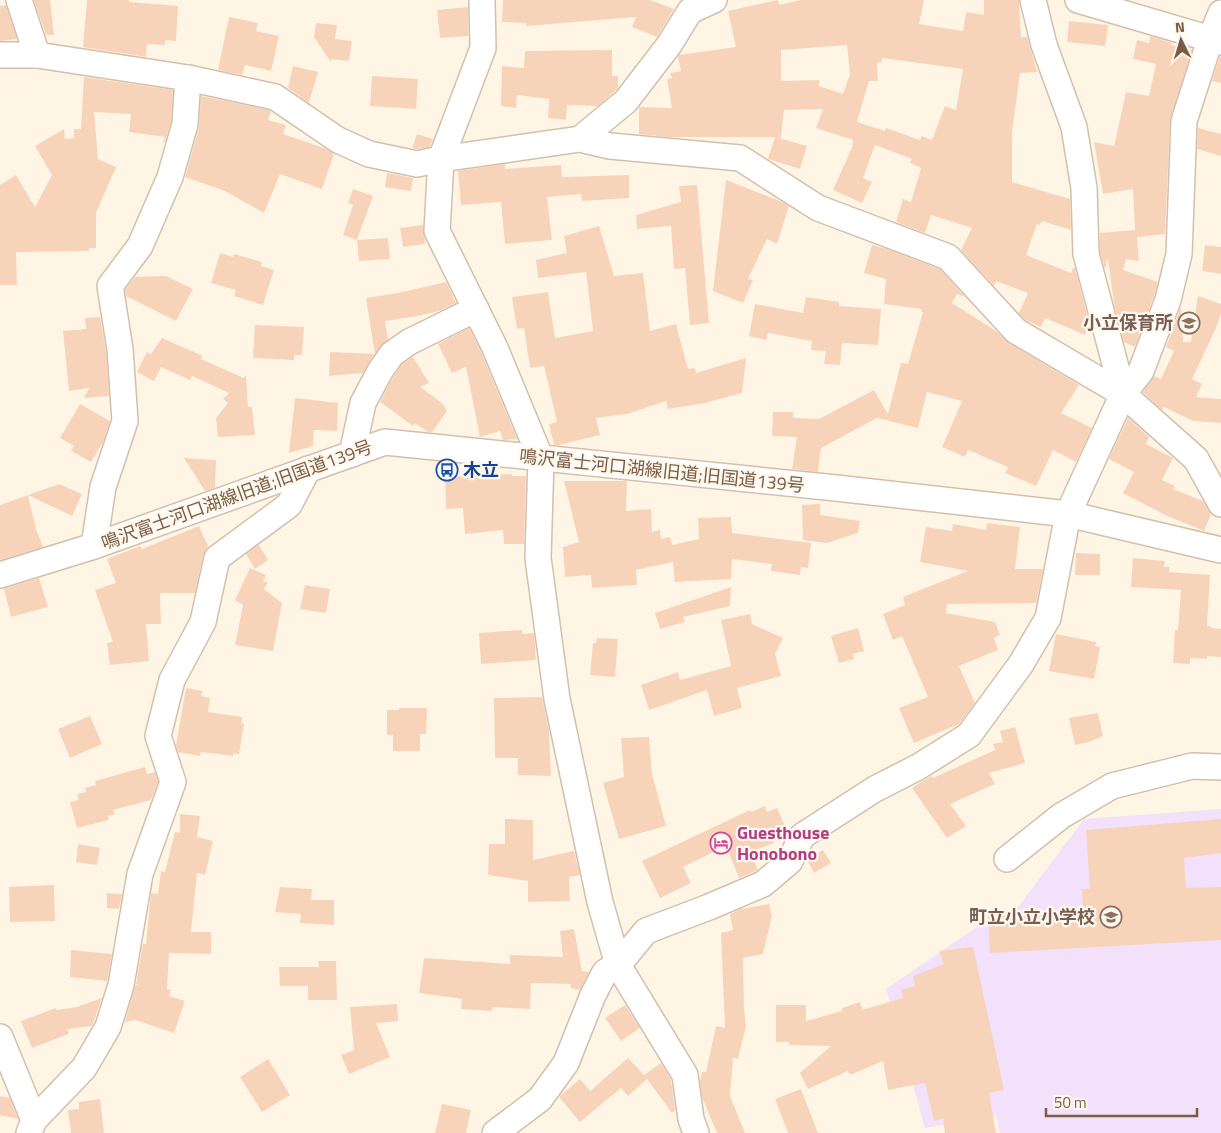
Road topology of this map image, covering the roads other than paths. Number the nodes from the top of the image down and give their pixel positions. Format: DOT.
graph roads {
  1 [pos="19,0"];
  2 [pos="482,0"];
  3 [pos="714,0"];
  4 [pos="1034,0"];
  5 [pos="1078,0"];
  6 [pos="1221,13"];
  7 [pos="1216,41"];
  8 [pos="37,55"];
  9 [pos="0,56"];
  10 [pos="188,78"];
  11 [pos="580,139"];
  12 [pos="441,159"];
  13 [pos="476,309"];
  14 [pos="1123,394"];
  15 [pos="352,454"];
  16 [pos="541,459"];
  17 [pos="308,469"];
  18 [pos="1221,504"];
  19 [pos="1068,514"];
  20 [pos="94,546"];
  21 [pos="1221,550"];
  22 [pos="0,575"];
  23 [pos="1221,767"];
  24 [pos="1007,859"];
  25 [pos="618,965"];
  26 [pos="0,1037"];
  27 [pos="32,1126"];
  28 [pos="495,1133"];
  29 [pos="696,1133"];
  1 -- 8 [label="street"];
  2 -- 12 [label="street"];
  3 -- 11 [label="street"];
  4 -- 14 [label="street"];
  5 -- 7 [label="street"];
  6 -- 7 [label="street"];
  7 -- 14 [label="street"];
  8 -- 9 [label="street"];
  8 -- 10 [label="street"];
  10 -- 12 [label="street"];
  10 -- 20 [label="street"];
  11 -- 12 [label="street"];
  11 -- 14 [label="street"];
  12 -- 13 [label="street"];
  13 -- 15 [label="street"];
  13 -- 16 [label="street"];
  14 -- 18 [label="street"];
  14 -- 19 [label="street"];
  15 -- 16 [label="street, 鳴沢富士河口湖線旧道;旧国道139号"];
  15 -- 17 [label="street, 鳴沢富士河口湖線旧道;旧国道139号"];
  16 -- 19 [label="street, 鳴沢富士河口湖線旧道;旧国道139号"];
  16 -- 25 [label="street"];
  17 -- 20 [label="street, 鳴沢富士河口湖線旧道;旧国道139号"];
  17 -- 27 [label="street"];
  19 -- 21 [label="street, 鳴沢富士河口湖線旧道;旧国道139号"];
  19 -- 25 [label="street"];
  20 -- 22 [label="street, 鳴沢富士河口湖線旧道;旧国道139号"];
  23 -- 24 [label="street"];
  25 -- 28 [label="street"];
  25 -- 29 [label="street"];
  26 -- 27 [label="street"];
}
